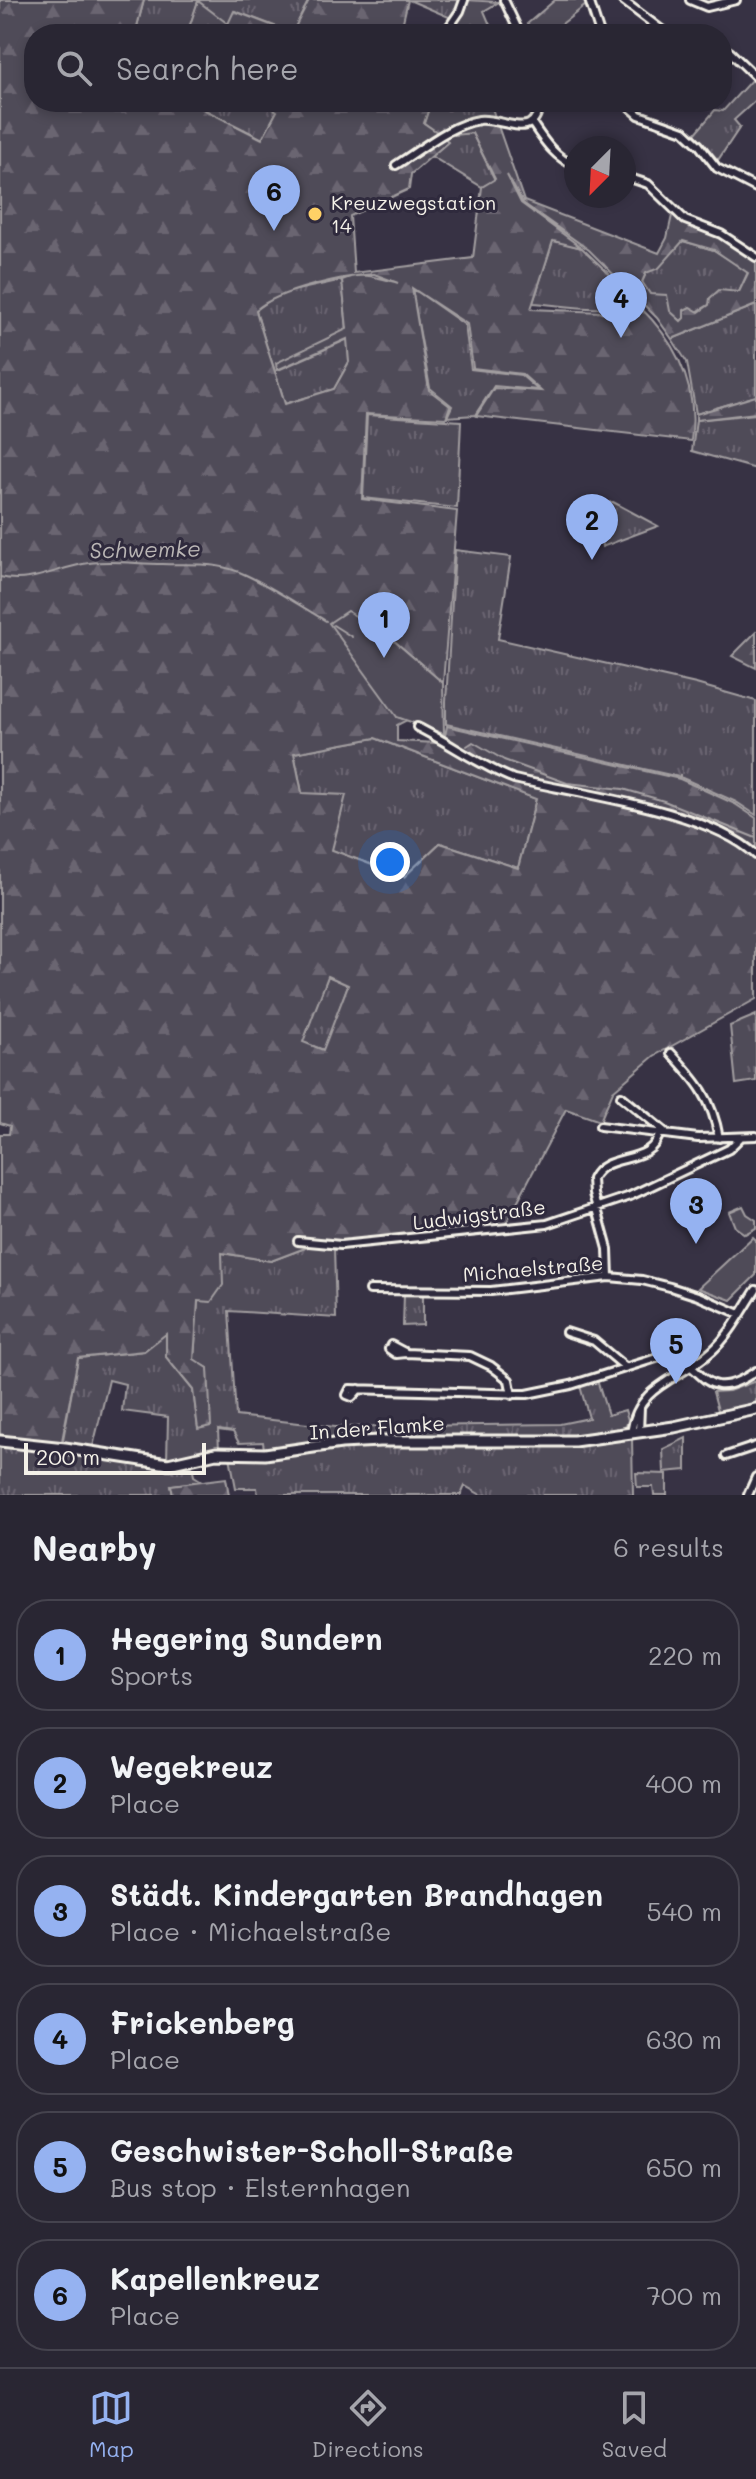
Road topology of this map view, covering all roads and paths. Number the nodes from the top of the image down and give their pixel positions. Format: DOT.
graph roads {
  1 [pos="464,0"];
  2 [pos="504,0"];
  3 [pos="589,0"];
  4 [pos="622,0"];
  5 [pos="690,0"];
  6 [pos="736,0"];
  7 [pos="451,24"];
  8 [pos="515,24"];
  9 [pos="597,24"];
  10 [pos="654,24"];
  11 [pos="732,54"];
  12 [pos="756,77"];
  13 [pos="536,112"];
  14 [pos="636,112"];
  15 [pos="532,123"];
  16 [pos="564,158"];
  17 [pos="396,165"];
  18 [pos="636,179"];
  19 [pos="756,188"];
  20 [pos="756,257"];
  21 [pos="417,727"];
  22 [pos="756,855"];
  23 [pos="671,1053"];
  24 [pos="621,1096"];
  25 [pos="600,1126"];
  26 [pos="662,1132"];
  27 [pos="756,1136"];
  28 [pos="719,1138"];
  29 [pos="740,1138"];
  30 [pos="598,1206"];
  31 [pos="298,1241"];
  32 [pos="609,1277"];
  33 [pos="370,1290"];
  34 [pos="756,1290"];
  35 [pos="740,1314"];
  36 [pos="566,1332"];
  37 [pos="406,1353"];
  38 [pos="625,1367"];
  39 [pos="690,1367"];
  40 [pos="756,1371"];
  41 [pos="359,1389"];
  42 [pos="512,1395"];
  43 [pos="756,1409"];
  44 [pos="635,1432"];
  45 [pos="0,1441"];
  46 [pos="756,1446"];
  47 [pos="726,1456"];
  48 [pos="756,1477"];
  49 [pos="748,1495"];
  1 -- 7 [label="street"];
  2 -- 8 [label="street"];
  3 -- 9 [label="street"];
  4 -- 10 [label="street"];
  5 -- 6 [label="street"];
  11 -- 12 [label="street"];
  13 -- 15 [label="street"];
  14 -- 19 [label="street"];
  15 -- 16 [label="street"];
  15 -- 17 [label="street"];
  18 -- 20 [label="street"];
  21 -- 22 [label="street"];
  23 -- 28 [label="street"];
  24 -- 26 [label="street"];
  25 -- 26 [label="street"];
  26 -- 28 [label="street"];
  26 -- 30 [label="street"];
  27 -- 29 [label="street"];
  28 -- 29 [label="street"];
  29 -- 30 [label="street, Ludwigstraße"];
  30 -- 31 [label="street, Ludwigstraße"];
  30 -- 32 [label="street"];
  32 -- 33 [label="street, Michaelstraße"];
  32 -- 35 [label="street, Michaelstraße"];
  34 -- 35 [label="street"];
  35 -- 39 [label="street"];
  36 -- 38 [label="street"];
  37 -- 42 [label="street"];
  38 -- 39 [label="street"];
  38 -- 42 [label="street"];
  39 -- 40 [label="street"];
  39 -- 44 [label="street"];
  41 -- 42 [label="street"];
  43 -- 44 [label="main road, In der Flamke"];
  44 -- 45 [label="main road, In der Flamke"];
  46 -- 47 [label="street"];
  48 -- 49 [label="street"];
}
